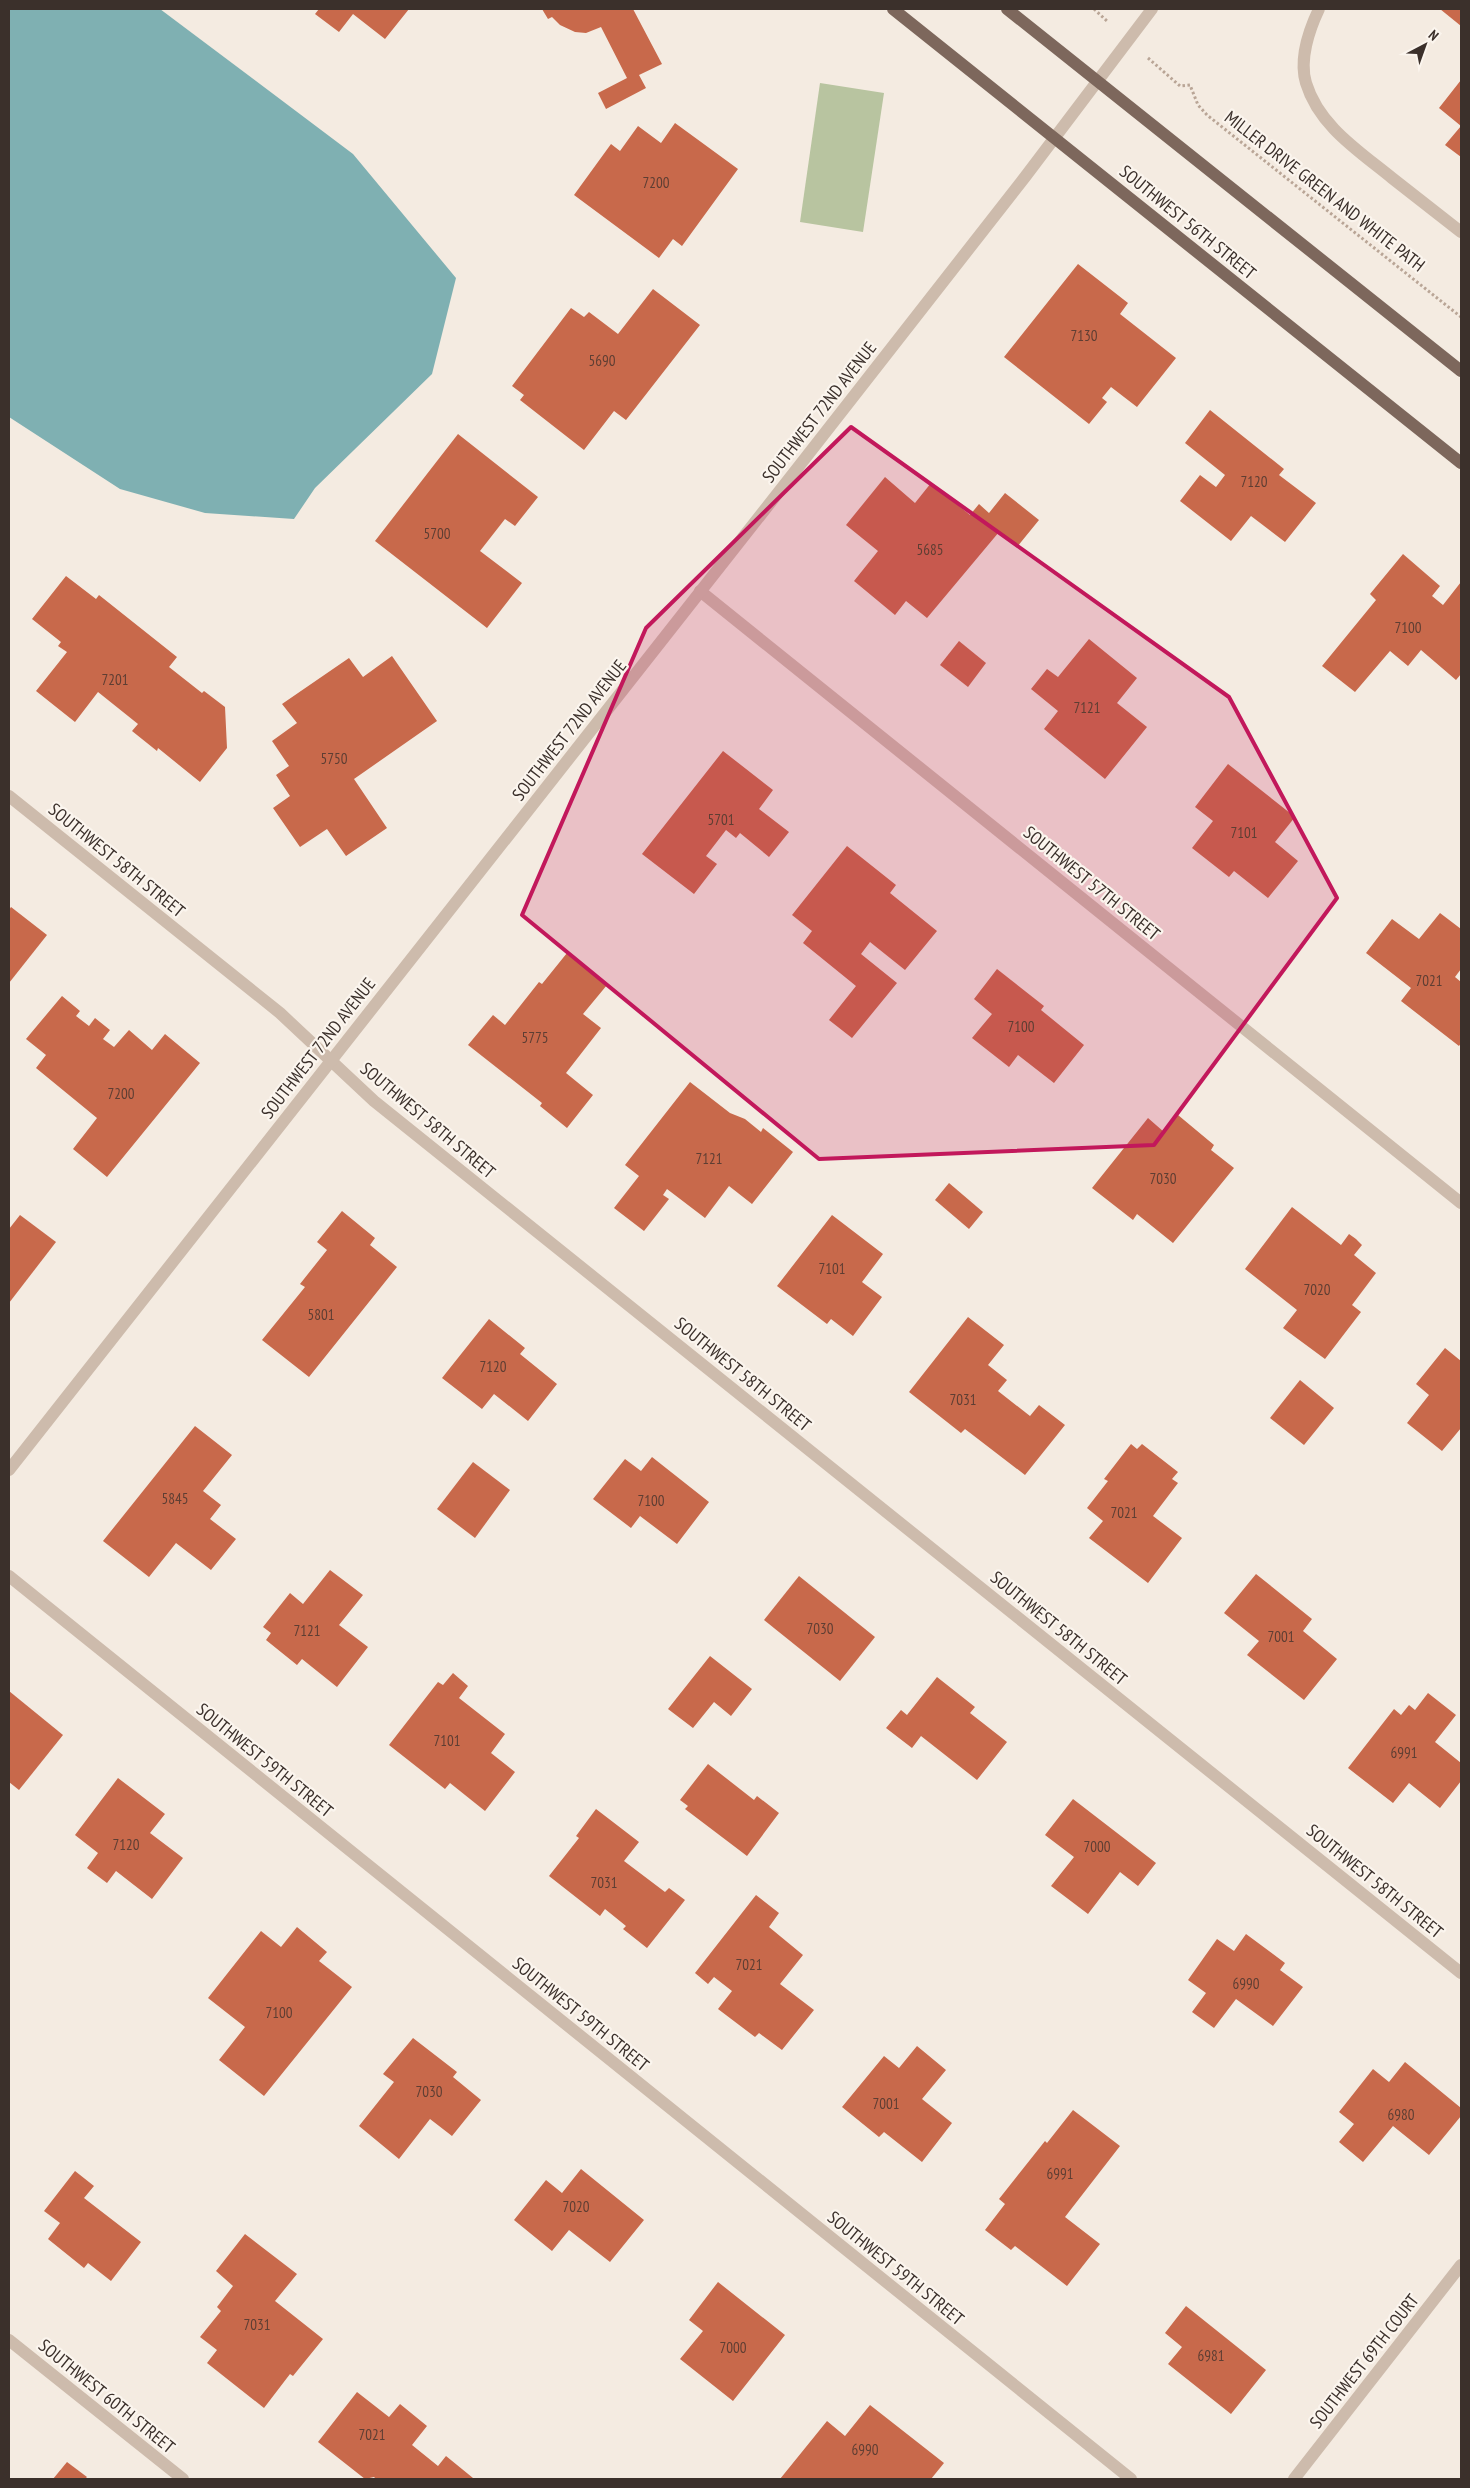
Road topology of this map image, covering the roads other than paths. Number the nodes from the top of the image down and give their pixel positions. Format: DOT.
graph roads {
  1 [pos="893,9"];
  2 [pos="1007,9"];
  3 [pos="1152,9"];
  4 [pos="1319,9"];
  5 [pos="1098,82"];
  6 [pos="1055,138"];
  7 [pos="1461,232"];
  8 [pos="1461,371"];
  9 [pos="1461,463"];
  10 [pos="700,591"];
  11 [pos="9,796"];
  12 [pos="331,1060"];
  13 [pos="1461,1202"];
  14 [pos="9,1470"];
  15 [pos="9,1576"];
  16 [pos="1461,1973"];
  17 [pos="1461,2265"];
  18 [pos="9,2340"];
  19 [pos="182,2479"];
  20 [pos="1131,2479"];
  21 [pos="1294,2479"];
  1 -- 6 [label="main road, SOUTHWEST 56TH STREET"];
  2 -- 5 [label="main road"];
  3 -- 5 [label="street, SOUTHWEST 72ND AVENUE"];
  4 -- 7 [label="street"];
  5 -- 6 [label="street, SOUTHWEST 72ND AVENUE"];
  5 -- 8 [label="main road"];
  6 -- 9 [label="main road, SOUTHWEST 56TH STREET"];
  6 -- 10 [label="street, SOUTHWEST 72ND AVENUE"];
  10 -- 12 [label="street, SOUTHWEST 72ND AVENUE"];
  10 -- 13 [label="street, SOUTHWEST 57TH STREET"];
  11 -- 12 [label="street, SOUTHWEST 58TH STREET"];
  12 -- 14 [label="street, SOUTHWEST 72ND AVENUE"];
  12 -- 16 [label="street, SOUTHWEST 58TH STREET"];
  15 -- 20 [label="street, SOUTHWEST 59TH STREET"];
  17 -- 21 [label="street, SOUTHWEST 69TH COURT"];
  18 -- 19 [label="street, SOUTHWEST 60TH STREET"];
}
